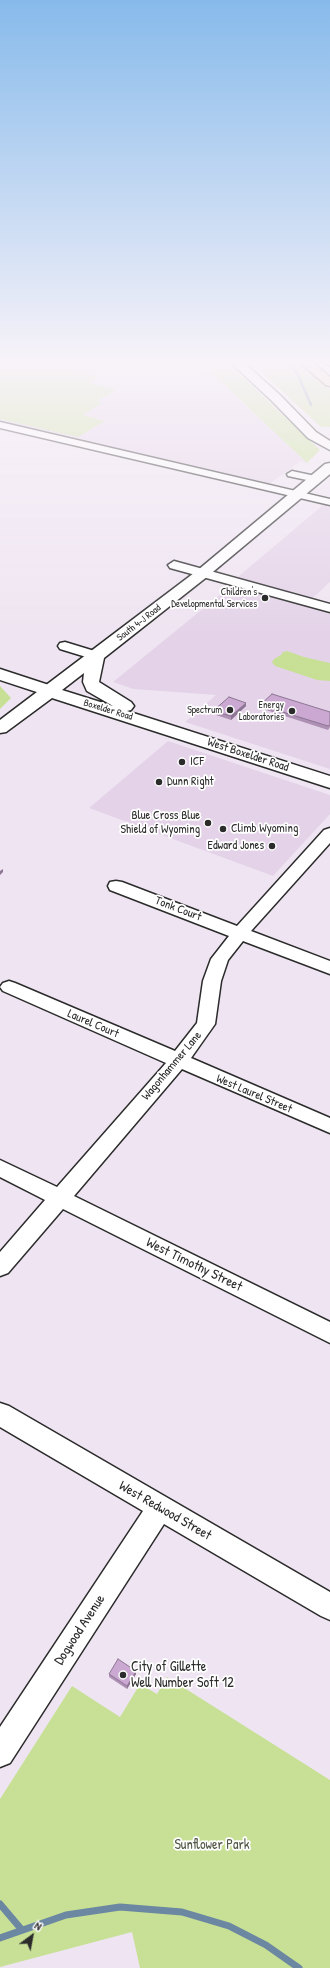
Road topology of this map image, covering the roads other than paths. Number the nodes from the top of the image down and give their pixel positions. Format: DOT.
graph roads {
  1 [pos="116,452"];
  2 [pos="323,452"];
  3 [pos="329,468"];
  4 [pos="292,474"];
  5 [pos="316,479"];
  6 [pos="299,494"];
  7 [pos="330,502"];
  8 [pos="174,565"];
  9 [pos="203,573"];
  10 [pos="327,603"];
  11 [pos="65,646"];
  12 [pos="96,656"];
  13 [pos="0,674"];
  14 [pos="50,691"];
  15 [pos="0,728"];
  16 [pos="166,728"];
  17 [pos="330,782"];
  18 [pos="330,833"];
  19 [pos="116,886"];
  20 [pos="240,933"];
  21 [pos="330,968"];
  22 [pos="9,987"];
  23 [pos="178,1061"];
  24 [pos="330,1126"];
  25 [pos="0,1168"];
  26 [pos="59,1197"];
  27 [pos="0,1267"];
  28 [pos="330,1332"];
  29 [pos="0,1414"];
  30 [pos="160,1508"];
  31 [pos="330,1607"];
  32 [pos="0,1753"];
  1 -- 6 [label="street"];
  2 -- 3 [label="main road"];
  3 -- 5 [label="main road, South 4-J Road"];
  4 -- 5 [label="street"];
  5 -- 6 [label="main road, South 4-J Road"];
  6 -- 7 [label="street"];
  6 -- 9 [label="main road, South 4-J Road"];
  8 -- 9 [label="street"];
  9 -- 10 [label="street"];
  9 -- 12 [label="main road, South 4-J Road"];
  11 -- 12 [label="street"];
  12 -- 14 [label="main road, South 4-J Road"];
  12 -- 16 [label="main road"];
  13 -- 14 [label="main road"];
  14 -- 15 [label="main road, South 4-J Road"];
  14 -- 16 [label="main road, Boxelder Road"];
  16 -- 17 [label="main road, West Boxelder Road"];
  18 -- 20 [label="street, Wagonhammer Lane"];
  19 -- 20 [label="street, Tonk Court"];
  20 -- 21 [label="street, Tonk Court"];
  20 -- 23 [label="street, Wagonhammer Lane"];
  22 -- 23 [label="street, Laurel Court"];
  23 -- 24 [label="street, West Laurel Street"];
  23 -- 26 [label="street, Wagonhammer Lane"];
  25 -- 26 [label="street, West Timothy Street"];
  26 -- 27 [label="street, Wagonhammer Lane"];
  26 -- 28 [label="street, West Timothy Street"];
  29 -- 30 [label="street, West Redwood Street"];
  30 -- 31 [label="street, West Redwood Street"];
  30 -- 32 [label="street, Dogwood Avenue"];
}
